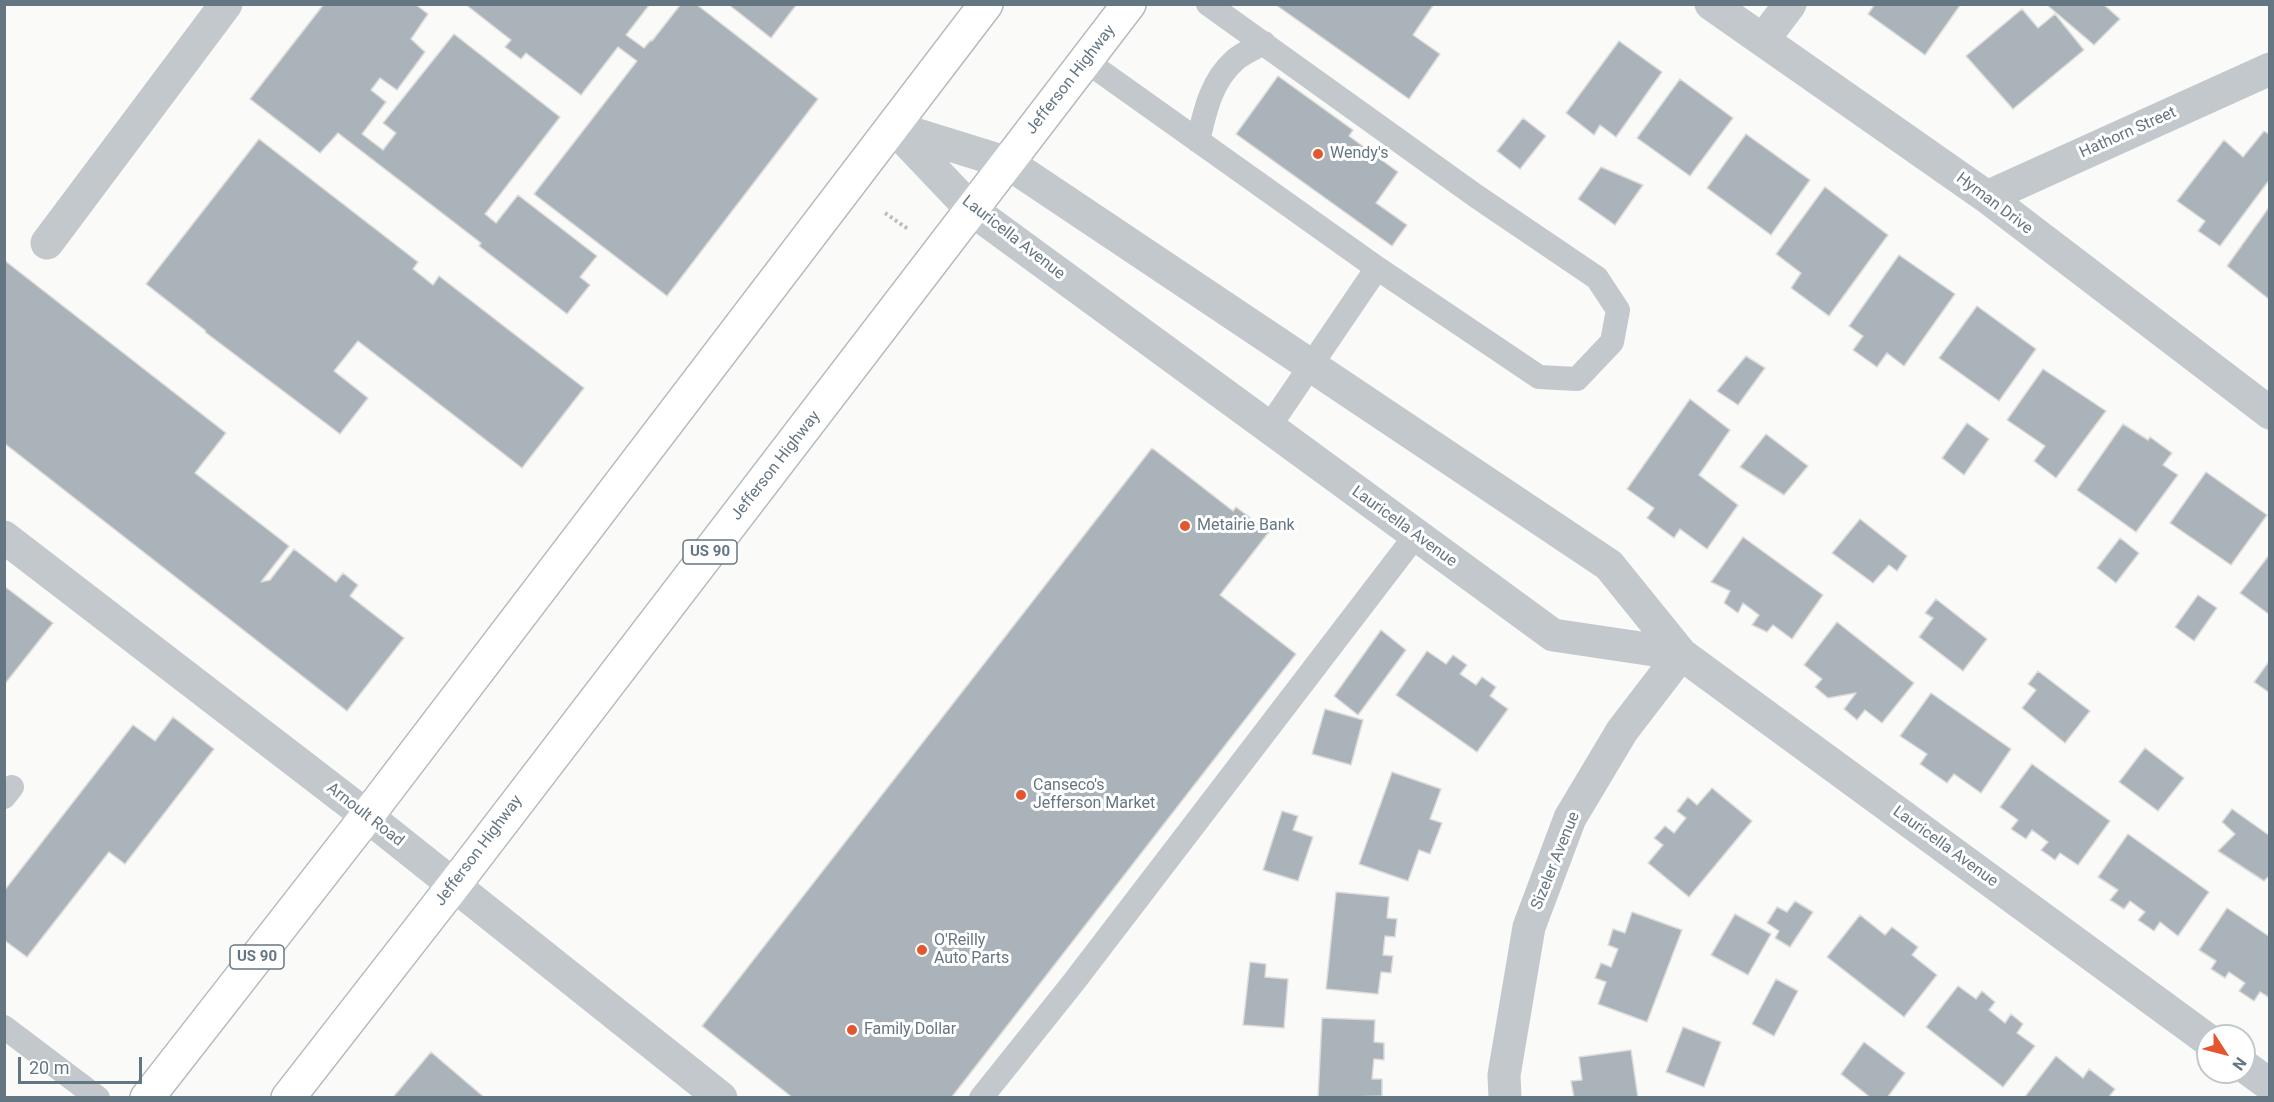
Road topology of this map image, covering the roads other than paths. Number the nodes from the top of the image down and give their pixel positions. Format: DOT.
graph roads {
  1 [pos="226,4"];
  2 [pos="986,4"];
  3 [pos="1130,4"];
  4 [pos="1208,4"];
  5 [pos="1711,4"];
  6 [pos="1790,4"];
  7 [pos="1763,40"];
  8 [pos="1264,43"];
  9 [pos="1086,61"];
  10 [pos="2270,69"];
  11 [pos="892,127"];
  12 [pos="1198,141"];
  13 [pos="1008,163"];
  14 [pos="1987,197"];
  15 [pos="972,210"];
  16 [pos="47,243"];
  17 [pos="1377,268"];
  18 [pos="1312,366"];
  19 [pos="2270,413"];
  20 [pos="1269,427"];
  21 [pos="1416,535"];
  22 [pos="4,537"];
  23 [pos="1681,654"];
  24 [pos="367,816"];
  25 [pos="454,885"];
  26 [pos="4,1027"];
  27 [pos="2196,1031"];
  28 [pos="2256,1075"];
  29 [pos="2270,1085"];
  30 [pos="98,1098"];
  31 [pos="147,1098"];
  32 [pos="288,1098"];
  33 [pos="721,1098"];
  34 [pos="981,1098"];
  35 [pos="1505,1098"];
  1 -- 16 [label="street"];
  2 -- 11 [label="main road, US 90"];
  3 -- 9 [label="main road, Jefferson Highway / US 90"];
  4 -- 8 [label="lane"];
  5 -- 7 [label="street, Hyman Drive"];
  6 -- 7 [label="street"];
  7 -- 14 [label="street, Hyman Drive"];
  8 -- 12 [label="lane"];
  8 -- 17 [label="lane"];
  9 -- 12 [label="lane"];
  9 -- 13 [label="main road, Jefferson Highway / US 90"];
  10 -- 14 [label="street, Hathorn Street"];
  11 -- 13 [label="street, Lauricella Avenue"];
  11 -- 15 [label="street, Lauricella Avenue"];
  11 -- 24 [label="main road, US 90"];
  12 -- 17 [label="lane"];
  13 -- 15 [label="main road, Jefferson Highway / US 90"];
  13 -- 18 [label="street, Lauricella Avenue"];
  14 -- 19 [label="street, Hyman Drive"];
  15 -- 20 [label="street, Lauricella Avenue"];
  15 -- 25 [label="main road, Jefferson Highway / US 90"];
  17 -- 18 [label="lane"];
  18 -- 20 [label="lane"];
  18 -- 23 [label="street, Lauricella Avenue"];
  20 -- 21 [label="street, Lauricella Avenue"];
  21 -- 23 [label="street, Lauricella Avenue"];
  21 -- 34 [label="lane"];
  22 -- 24 [label="street, Arnoult Road"];
  23 -- 27 [label="street, Lauricella Avenue"];
  23 -- 35 [label="street, Sizeler Avenue"];
  24 -- 25 [label="street, Arnoult Road"];
  24 -- 31 [label="main road, US 90"];
  25 -- 32 [label="main road, Jefferson Highway / US 90"];
  25 -- 33 [label="street, Arnoult Road"];
  26 -- 30 [label="lane"];
  28 -- 29 [label="street"];
}
